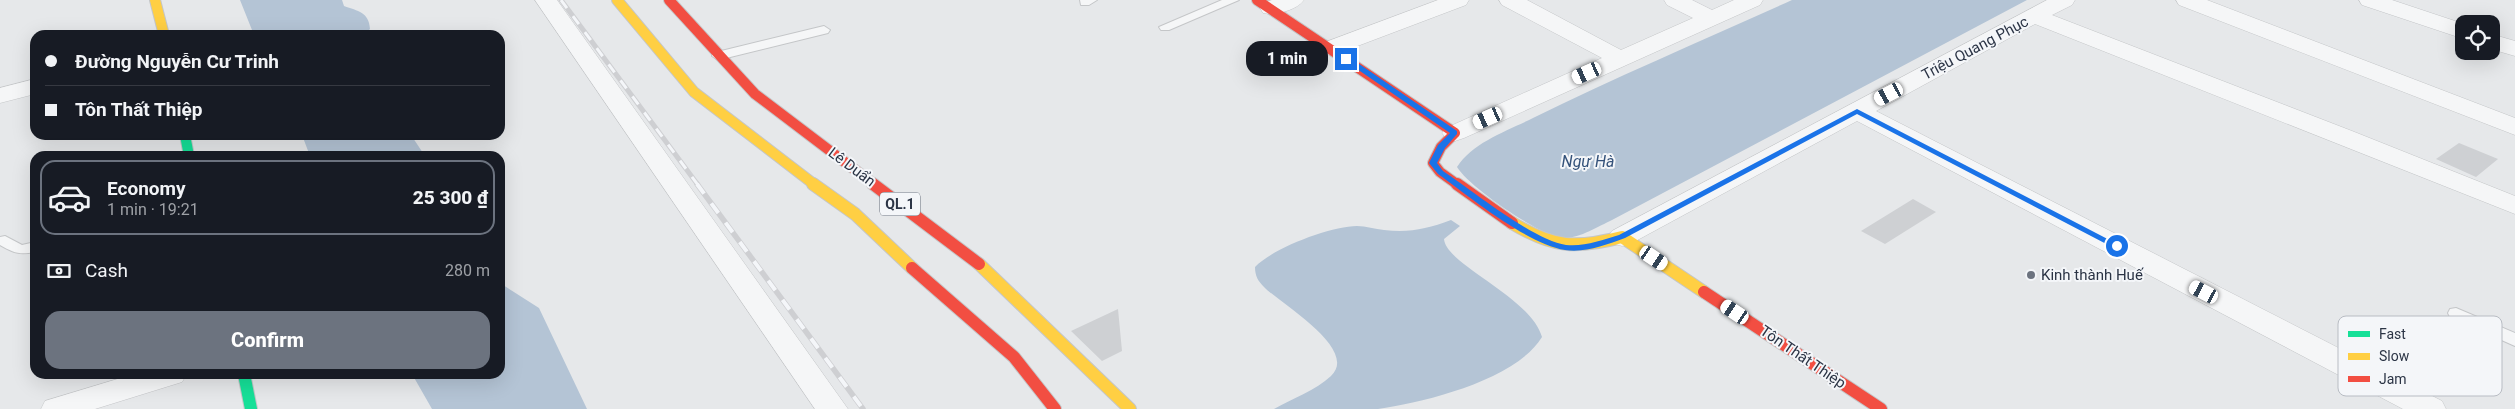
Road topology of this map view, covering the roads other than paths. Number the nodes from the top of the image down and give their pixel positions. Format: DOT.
graph roads {
  1 [pos="155,0"];
  2 [pos="546,0"];
  3 [pos="617,0"];
  4 [pos="669,0"];
  5 [pos="1233,0"];
  6 [pos="1293,0"];
  7 [pos="1458,0"];
  8 [pos="1510,0"];
  9 [pos="1675,0"];
  10 [pos="1752,0"];
  11 [pos="2064,0"];
  12 [pos="2187,0"];
  13 [pos="2370,0"];
  14 [pos="1264,4"];
  15 [pos="2034,16"];
  16 [pos="1711,18"];
  17 [pos="1165,27"];
  18 [pos="2455,29"];
  19 [pos="163,30"];
  20 [pos="824,30"];
  21 [pos="1331,48"];
  22 [pos="718,56"];
  23 [pos="1620,59"];
  24 [pos="30,87"];
  25 [pos="0,96"];
  26 [pos="1857,111"];
  27 [pos="2515,127"];
  28 [pos="1455,133"];
  29 [pos="2515,206"];
  30 [pos="1622,237"];
  31 [pos="5,241"];
  32 [pos="30,248"];
  33 [pos="2456,313"];
  34 [pos="2463,316"];
  35 [pos="2502,334"];
  36 [pos="2515,340"];
  37 [pos="2338,361"];
  38 [pos="155,379"];
  39 [pos="245,379"];
  40 [pos="2405,396"];
  41 [pos="56,409"];
  42 [pos="251,409"];
  43 [pos="832,409"];
  44 [pos="1055,409"];
  45 [pos="1130,409"];
  46 [pos="1881,409"];
  47 [pos="2430,409"];
  1 -- 19 [label="main road"];
  2 -- 43 [label="street"];
  3 -- 44 [label="main road, QL.1"];
  4 -- 22 [label="main road, Lê Duẩn / QL.1"];
  5 -- 17 [label="lane"];
  6 -- 14 [label="street"];
  7 -- 21 [label="street"];
  8 -- 23 [label="street"];
  9 -- 16 [label="street"];
  10 -- 16 [label="street"];
  11 -- 15 [label="street, Triệu Quang Phục"];
  12 -- 27 [label="street"];
  13 -- 18 [label="street"];
  14 -- 21 [label="main road"];
  15 -- 26 [label="street, Triệu Quang Phục"];
  15 -- 29 [label="street"];
  16 -- 23 [label="street"];
  20 -- 22 [label="lane"];
  21 -- 28 [label="main road"];
  22 -- 45 [label="main road, Lê Duẩn / QL.1"];
  23 -- 28 [label="street"];
  24 -- 25 [label="street"];
  26 -- 30 [label="street, Triệu Quang Phục"];
  26 -- 37 [label="street"];
  28 -- 30 [label="main road"];
  30 -- 46 [label="main road, Tôn Thất Thiệp"];
  31 -- 32 [label="lane"];
  33 -- 34 [label="lane"];
  35 -- 36 [label="lane"];
  38 -- 41 [label="street"];
  39 -- 42 [label="main road"];
  40 -- 47 [label="street"];
}
